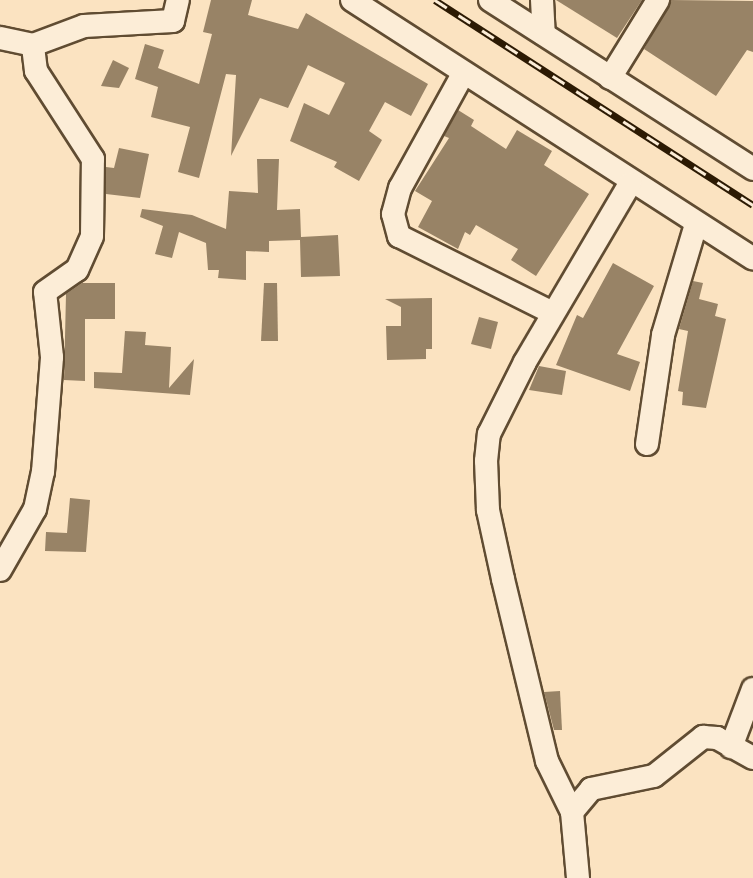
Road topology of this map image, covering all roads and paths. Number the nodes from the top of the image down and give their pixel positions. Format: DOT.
graph roads {
  1 [pos="178,0"];
  2 [pos="352,0"];
  3 [pos="490,0"];
  4 [pos="542,0"];
  5 [pos="658,0"];
  6 [pos="544,34"];
  7 [pos="0,39"];
  8 [pos="33,45"];
  9 [pos="463,75"];
  10 [pos="610,78"];
  11 [pos="753,169"];
  12 [pos="630,184"];
  13 [pos="696,224"];
  14 [pos="753,258"];
  15 [pos="553,313"];
  16 [pos="647,444"];
  17 [pos="0,570"];
  18 [pos="753,689"];
  19 [pos="731,747"];
  20 [pos="753,758"];
  21 [pos="572,812"];
  22 [pos="578,878"];
  1 -- 8 [label="street"];
  2 -- 9 [label="street"];
  3 -- 6 [label="street"];
  4 -- 6 [label="street"];
  5 -- 10 [label="street"];
  6 -- 10 [label="street"];
  7 -- 8 [label="street"];
  8 -- 17 [label="street"];
  9 -- 12 [label="street"];
  9 -- 15 [label="street"];
  10 -- 11 [label="street"];
  12 -- 13 [label="street"];
  12 -- 15 [label="street"];
  13 -- 14 [label="street"];
  13 -- 16 [label="street"];
  15 -- 21 [label="street"];
  18 -- 19 [label="street"];
  19 -- 20 [label="street"];
  19 -- 21 [label="street"];
  21 -- 22 [label="street"];
}
